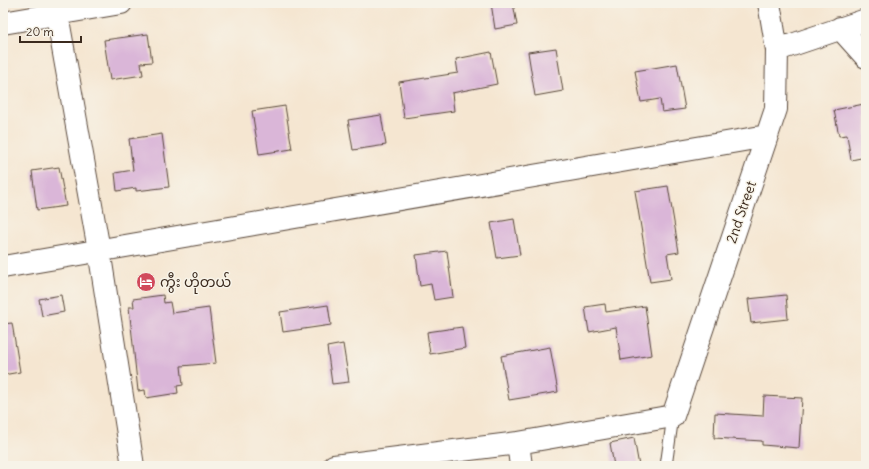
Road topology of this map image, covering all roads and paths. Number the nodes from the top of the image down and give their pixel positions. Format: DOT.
graph roads {
  1 [pos="121,3"];
  2 [pos="769,3"];
  3 [pos="56,9"];
  4 [pos="866,20"];
  5 [pos="3,23"];
  6 [pos="840,28"];
  7 [pos="777,50"];
  8 [pos="866,57"];
  9 [pos="767,136"];
  10 [pos="99,250"];
  11 [pos="3,267"];
  12 [pos="673,416"];
  13 [pos="518,443"];
  14 [pos="133,466"];
  15 [pos="334,466"];
  16 [pos="521,466"];
  17 [pos="666,466"];
  1 -- 3 [label="street"];
  2 -- 7 [label="street, 2nd Street"];
  3 -- 5 [label="street"];
  3 -- 10 [label="street"];
  4 -- 6 [label="street"];
  6 -- 7 [label="street"];
  6 -- 8 [label="street"];
  7 -- 9 [label="street, 2nd Street"];
  9 -- 10 [label="street"];
  9 -- 12 [label="street, 2nd Street"];
  10 -- 11 [label="street"];
  10 -- 14 [label="street"];
  12 -- 13 [label="street"];
  12 -- 17 [label="lane"];
  13 -- 15 [label="street"];
  13 -- 16 [label="street"];
}
